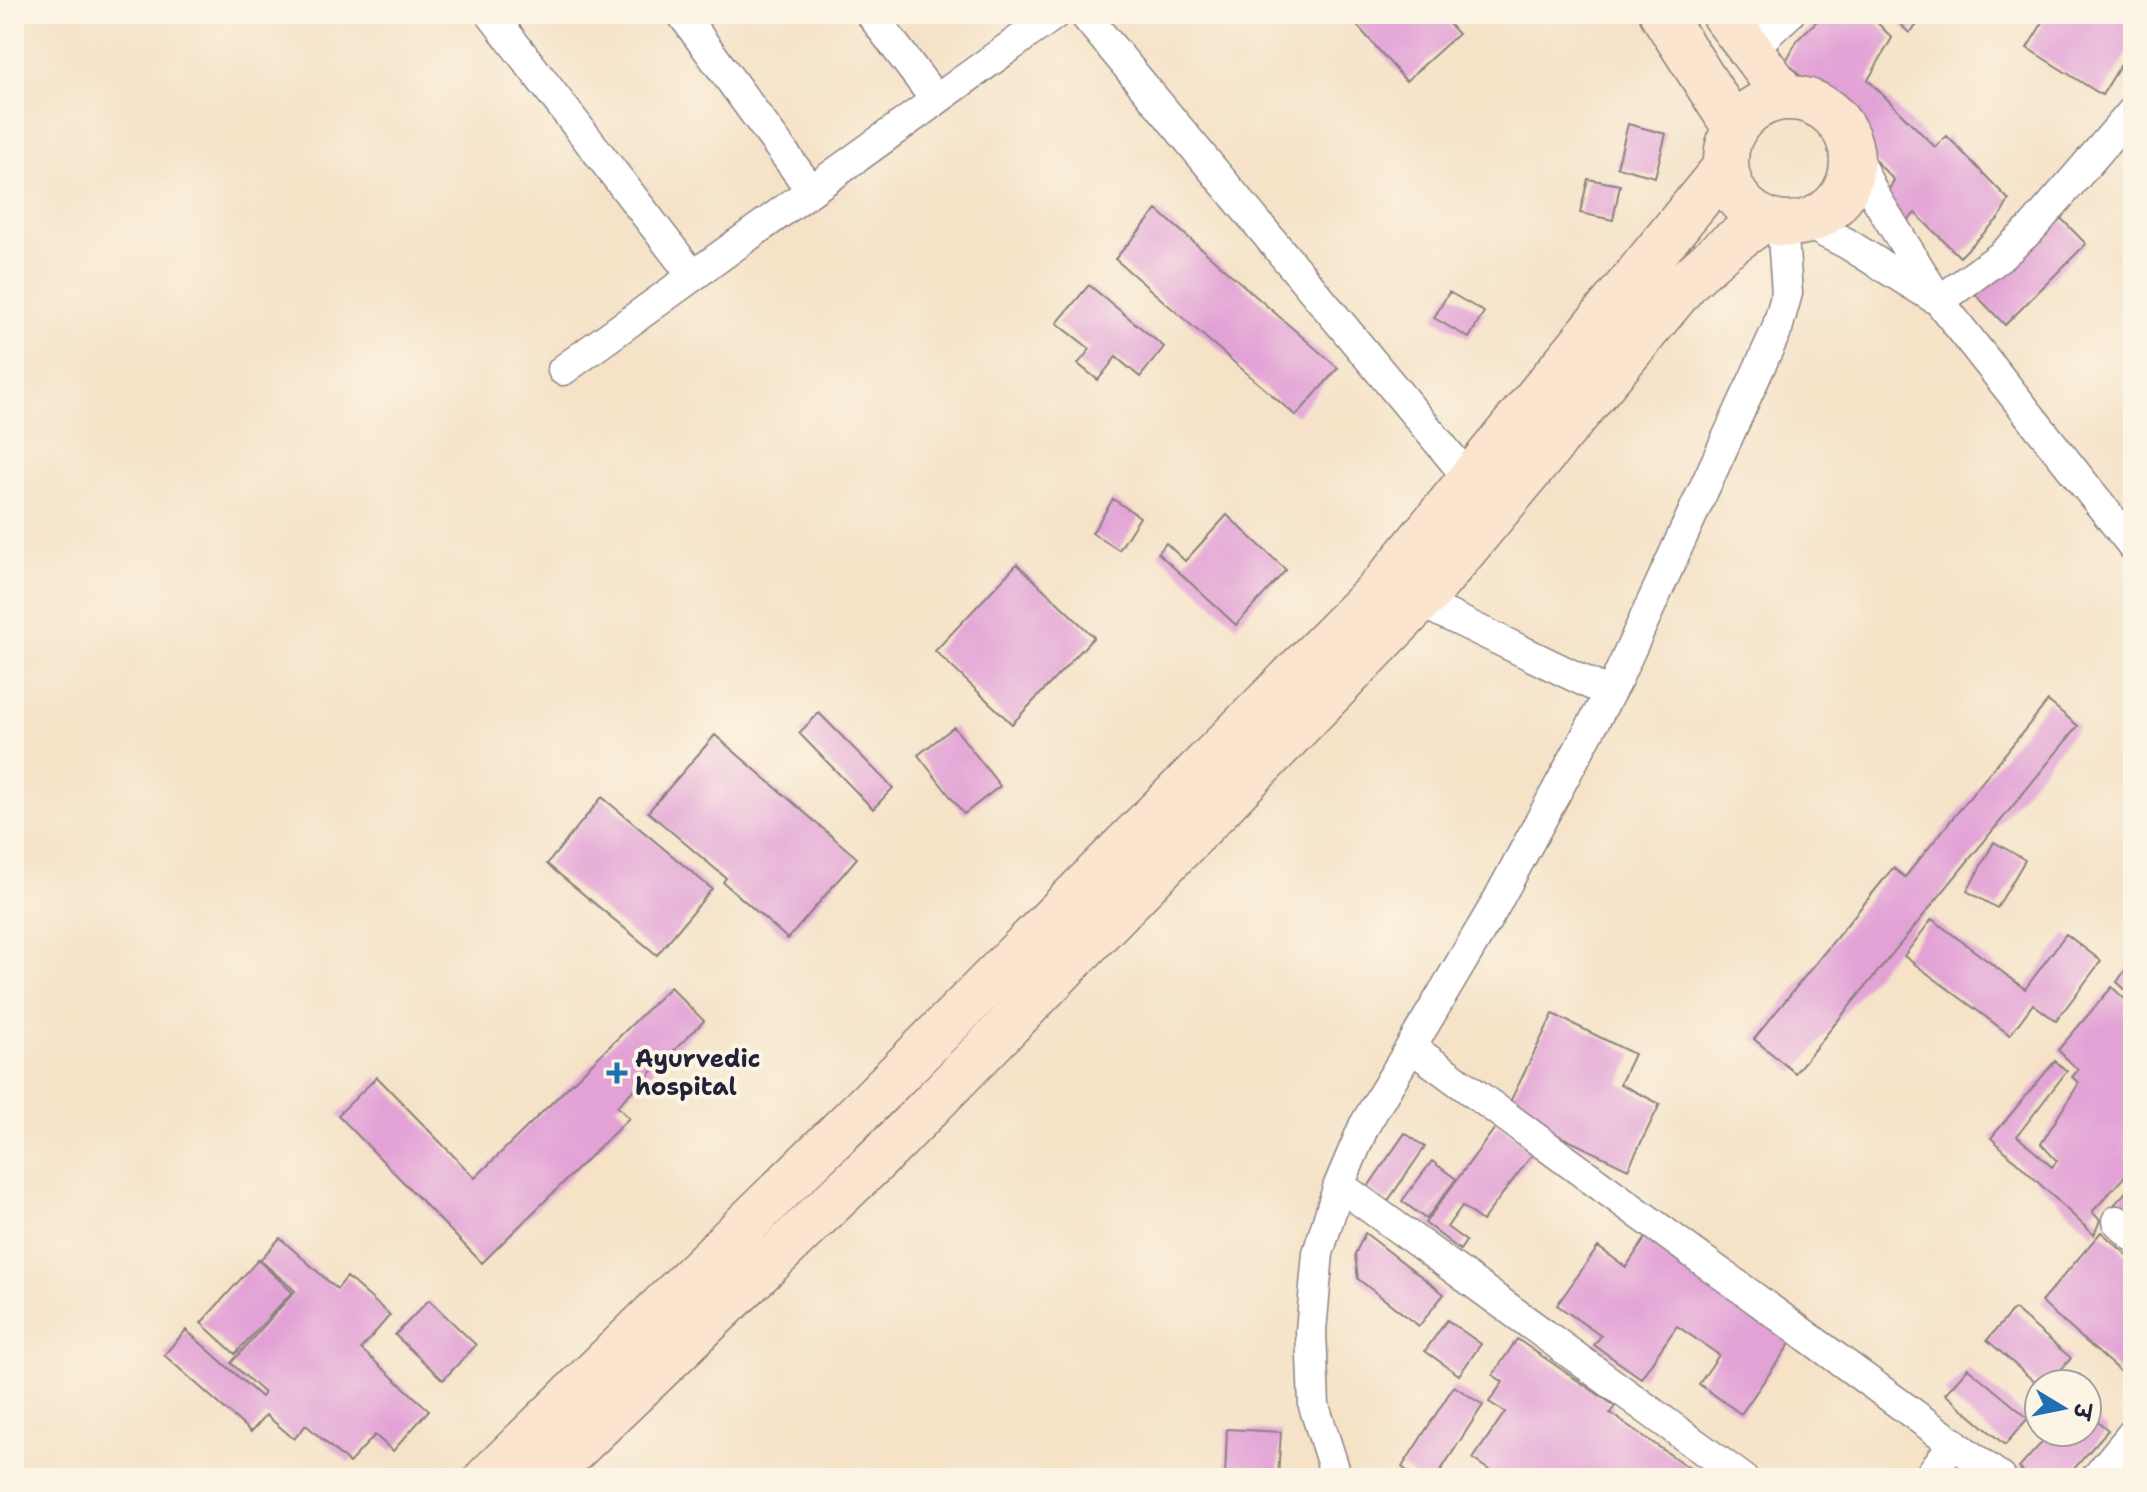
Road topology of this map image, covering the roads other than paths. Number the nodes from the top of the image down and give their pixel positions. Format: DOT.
graph roads {
  1 [pos="491,14"];
  2 [pos="682,14"];
  3 [pos="871,14"];
  4 [pos="1055,14"];
  5 [pos="1084,14"];
  6 [pos="1662,14"];
  7 [pos="1723,14"];
  8 [pos="1789,14"];
  9 [pos="1750,50"];
  10 [pos="1786,97"];
  11 [pos="936,100"];
  12 [pos="2133,111"];
  13 [pos="1850,145"];
  14 [pos="1730,147"];
  15 [pos="811,190"];
  16 [pos="1784,221"];
  17 [pos="693,276"];
  18 [pos="1939,301"];
  19 [pos="563,370"];
  20 [pos="1470,480"];
  21 [pos="2133,546"];
  22 [pos="1401,592"];
  23 [pos="1609,693"];
  24 [pos="1411,1047"];
  25 [pos="1339,1185"];
  26 [pos="2133,1433"];
  27 [pos="1954,1443"];
  28 [pos="487,1478"];
  29 [pos="545,1478"];
  30 [pos="1337,1478"];
  31 [pos="1742,1478"];
  32 [pos="1928,1478"];
  33 [pos="2001,1478"];
  34 [pos="2096,1478"];
  1 -- 17 [label="street"];
  2 -- 15 [label="street"];
  3 -- 11 [label="street"];
  4 -- 11 [label="street"];
  5 -- 20 [label="street"];
  6 -- 14 [label="main road"];
  7 -- 9 [label="main road"];
  8 -- 9 [label="street"];
  9 -- 10 [label="main road"];
  10 -- 13 [label="main road"];
  10 -- 14 [label="main road"];
  11 -- 15 [label="street"];
  12 -- 18 [label="street"];
  13 -- 16 [label="main road"];
  13 -- 18 [label="street"];
  14 -- 16 [label="main road"];
  14 -- 20 [label="main road"];
  15 -- 17 [label="street"];
  16 -- 18 [label="street"];
  16 -- 22 [label="main road"];
  16 -- 23 [label="street"];
  17 -- 19 [label="street"];
  18 -- 21 [label="street"];
  20 -- 22 [label="main road"];
  22 -- 23 [label="street"];
  22 -- 28 [label="main road"];
  22 -- 29 [label="main road"];
  23 -- 24 [label="street"];
  24 -- 25 [label="street"];
  24 -- 27 [label="street"];
  25 -- 30 [label="street"];
  25 -- 31 [label="street"];
  26 -- 34 [label="street"];
  27 -- 32 [label="street"];
  27 -- 33 [label="street"];
}
